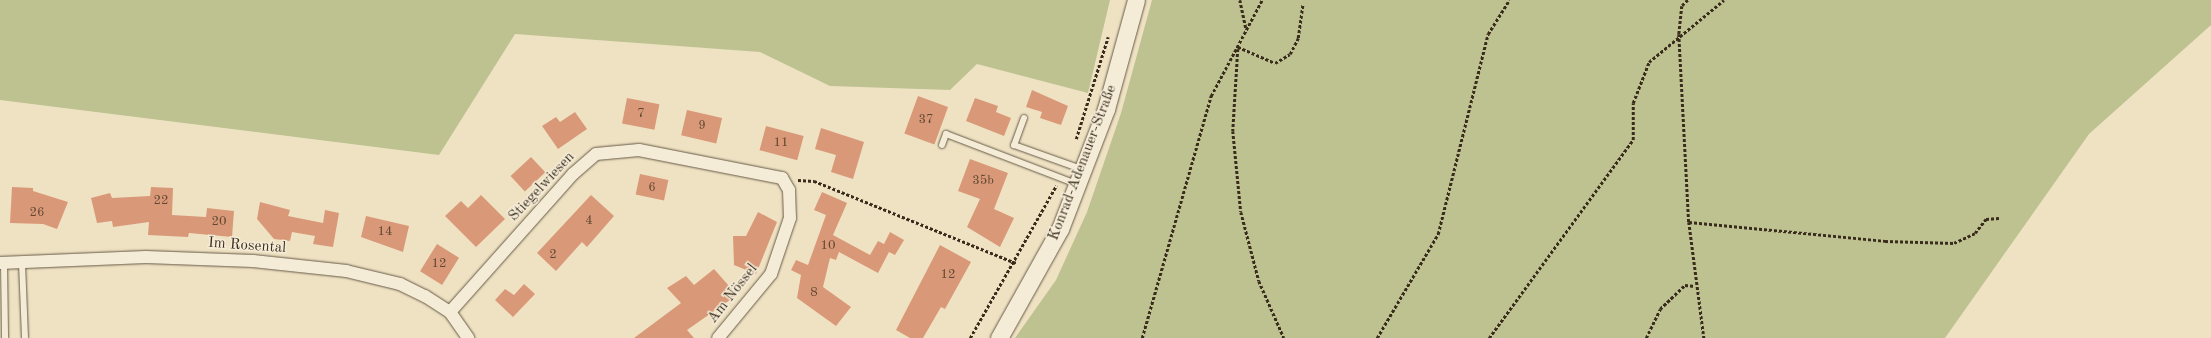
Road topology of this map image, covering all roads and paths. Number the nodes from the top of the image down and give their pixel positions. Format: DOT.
graph roads {
  1 [pos="1136,0"];
  2 [pos="1240,0"];
  3 [pos="1262,0"];
  4 [pos="1509,0"];
  5 [pos="1688,0"];
  6 [pos="1724,0"];
  7 [pos="1303,4"];
  8 [pos="1246,30"];
  9 [pos="1679,34"];
  10 [pos="1238,47"];
  11 [pos="1024,118"];
  12 [pos="942,145"];
  13 [pos="1080,177"];
  14 [pos="782,178"];
  15 [pos="1999,218"];
  16 [pos="1689,222"];
  17 [pos="2,263"];
  18 [pos="22,263"];
  19 [pos="1016,263"];
  20 [pos="1695,286"];
  21 [pos="450,312"];
  22 [pos="5,338"];
  23 [pos="25,338"];
  24 [pos="468,338"];
  25 [pos="718,338"];
  26 [pos="999,338"];
  27 [pos="1142,338"];
  28 [pos="1284,338"];
  29 [pos="1377,338"];
  30 [pos="1489,338"];
  31 [pos="1646,338"];
  32 [pos="1704,338"];
  1 -- 13 [label="main road, Konrad-Adenauer-Straße"];
  2 -- 8 [label="path"];
  3 -- 8 [label="path"];
  4 -- 29 [label="path"];
  5 -- 9 [label="path"];
  6 -- 9 [label="path"];
  7 -- 10 [label="path"];
  8 -- 10 [label="path"];
  9 -- 16 [label="path"];
  9 -- 30 [label="path"];
  10 -- 27 [label="path"];
  10 -- 28 [label="path"];
  11 -- 13 [label="lane"];
  12 -- 13 [label="lane"];
  13 -- 26 [label="main road, Konrad-Adenauer-Straße"];
  14 -- 19 [label="path"];
  14 -- 21 [label="street, Stiegelwiesen"];
  14 -- 25 [label="street, Am Nössel"];
  15 -- 16 [label="path"];
  16 -- 20 [label="path"];
  17 -- 18 [label="street, Im Rosental"];
  17 -- 22 [label="lane"];
  18 -- 21 [label="street, Im Rosental"];
  18 -- 23 [label="lane"];
  20 -- 31 [label="path"];
  20 -- 32 [label="path"];
  21 -- 24 [label="street, Im Rosental"];
}
